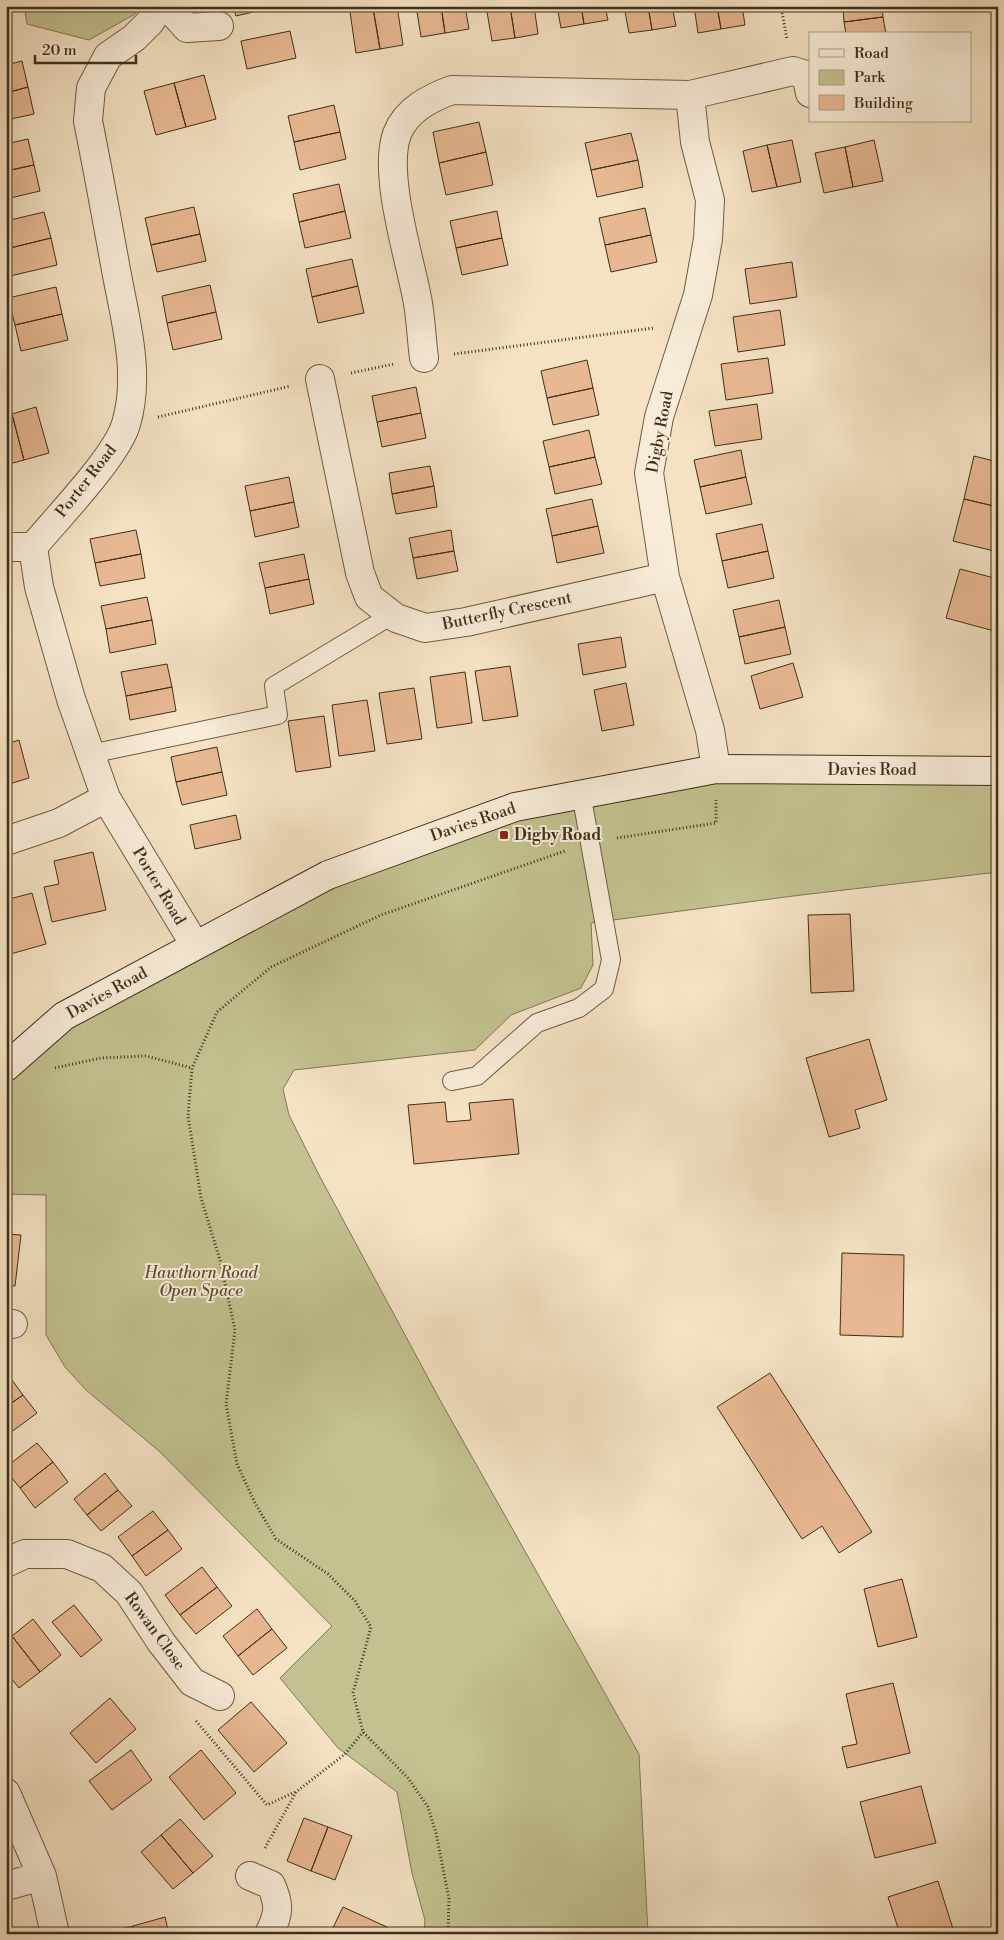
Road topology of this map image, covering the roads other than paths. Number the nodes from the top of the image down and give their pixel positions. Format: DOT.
graph roads {
  1 [pos="160,6"];
  2 [pos="167,6"];
  3 [pos="219,26"];
  4 [pos="809,89"];
  5 [pos="690,95"];
  6 [pos="424,358"];
  7 [pos="320,379"];
  8 [pos="19,547"];
  9 [pos="666,577"];
  10 [pos="392,615"];
  11 [pos="90,754"];
  12 [pos="716,769"];
  13 [pos="998,771"];
  14 [pos="581,793"];
  15 [pos="106,798"];
  16 [pos="6,841"];
  17 [pos="195,945"];
  18 [pos="9,1064"];
  19 [pos="452,1081"];
  20 [pos="6,1563"];
  21 [pos="220,1696"];
  22 [pos="6,1793"];
  23 [pos="42,1876"];
  24 [pos="250,1876"];
  25 [pos="6,1886"];
  26 [pos="55,1934"];
  27 [pos="269,1934"];
  1 -- 8 [label="street, Porter Road"];
  2 -- 3 [label="street"];
  4 -- 5 [label="street"];
  5 -- 6 [label="street"];
  5 -- 9 [label="street, Digby Road"];
  7 -- 10 [label="street, Butterfly Crescent"];
  8 -- 11 [label="street, Porter Road"];
  9 -- 10 [label="street, Butterfly Crescent"];
  9 -- 12 [label="street, Digby Road"];
  10 -- 11 [label="lane"];
  11 -- 15 [label="street, Porter Road"];
  12 -- 13 [label="street, Davies Road"];
  12 -- 14 [label="street, Davies Road"];
  14 -- 17 [label="street, Davies Road"];
  14 -- 19 [label="lane"];
  15 -- 16 [label="street"];
  15 -- 17 [label="street, Porter Road"];
  17 -- 18 [label="street, Davies Road"];
  20 -- 21 [label="street, Rowan Close"];
  22 -- 23 [label="street"];
  23 -- 25 [label="street"];
  23 -- 26 [label="street"];
  24 -- 27 [label="street"];
}
